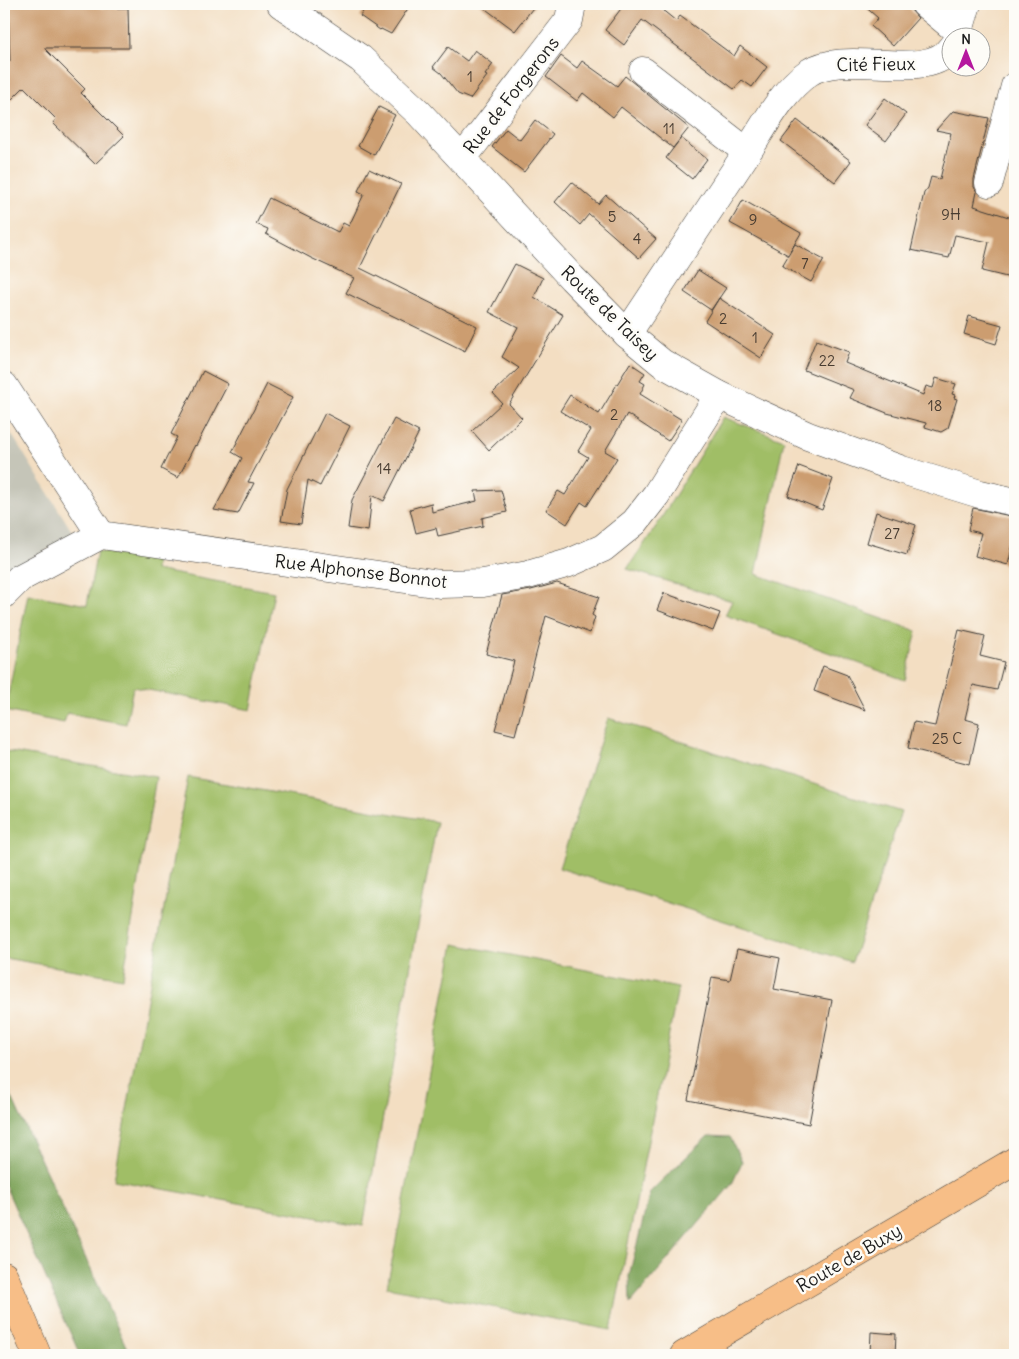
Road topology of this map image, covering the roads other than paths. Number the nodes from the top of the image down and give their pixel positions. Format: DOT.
graph roads {
  1 [pos="281,4"];
  2 [pos="572,4"];
  3 [pos="925,4"];
  4 [pos="967,4"];
  5 [pos="946,28"];
  6 [pos="959,28"];
  7 [pos="942,56"];
  8 [pos="642,71"];
  9 [pos="1015,86"];
  10 [pos="747,152"];
  11 [pos="462,159"];
  12 [pos="989,183"];
  13 [pos="627,334"];
  14 [pos="4,386"];
  15 [pos="719,395"];
  16 [pos="1015,502"];
  17 [pos="101,535"];
  18 [pos="4,594"];
  19 [pos="1015,1160"];
  20 [pos="4,1276"];
  21 [pos="38,1355"];
  22 [pos="684,1355"];
  1 -- 11 [label="street, Route de Taisey"];
  2 -- 11 [label="street, Rue de Forgerons"];
  3 -- 5 [label="street"];
  4 -- 6 [label="street"];
  7 -- 10 [label="street, Cité Fieux"];
  8 -- 10 [label="street"];
  9 -- 12 [label="street"];
  10 -- 13 [label="street, Cité Fieux"];
  11 -- 13 [label="street, Route de Taisey"];
  13 -- 15 [label="street, Route de Taisey"];
  14 -- 17 [label="street"];
  15 -- 16 [label="street, Route de Taisey"];
  15 -- 17 [label="street, Rue Alphonse Bonnot"];
  17 -- 18 [label="street"];
  19 -- 22 [label="main road, Route de Buxy"];
  20 -- 21 [label="main road"];
}
